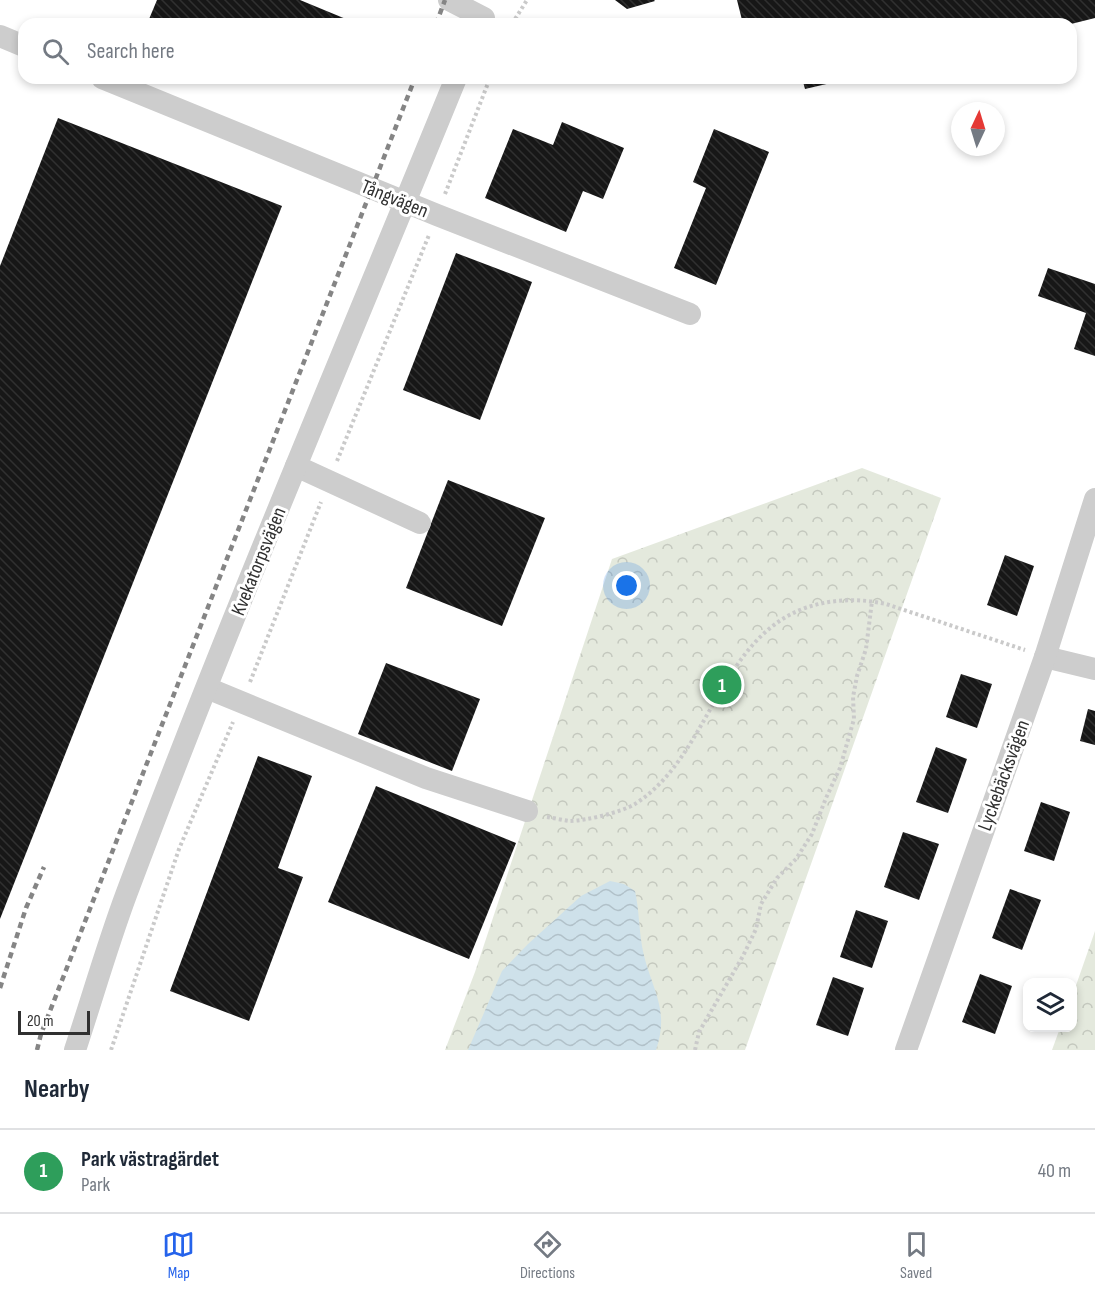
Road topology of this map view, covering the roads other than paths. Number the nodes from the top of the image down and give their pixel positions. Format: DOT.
graph roads {
  1 [pos="449,0"];
  2 [pos="487,14"];
  3 [pos="0,36"];
  4 [pos="18,44"];
  5 [pos="117,84"];
  6 [pos="454,84"];
  7 [pos="406,202"];
  8 [pos="690,315"];
  9 [pos="296,466"];
  10 [pos="1095,499"];
  11 [pos="420,523"];
  12 [pos="1045,657"];
  13 [pos="1095,669"];
  14 [pos="207,688"];
  15 [pos="527,811"];
  16 [pos="75,1050"];
  17 [pos="906,1050"];
  1 -- 2 [label="street"];
  3 -- 4 [label="street"];
  5 -- 7 [label="street, Tångvägen"];
  6 -- 7 [label="street, Kvekatorpsvägen"];
  7 -- 8 [label="street, Tångvägen"];
  7 -- 9 [label="street, Kvekatorpsvägen"];
  9 -- 11 [label="street"];
  9 -- 14 [label="street, Kvekatorpsvägen"];
  10 -- 12 [label="street, Lyckebäcksvägen"];
  12 -- 13 [label="street"];
  12 -- 17 [label="street, Lyckebäcksvägen"];
  14 -- 15 [label="street"];
  14 -- 16 [label="street, Kvekatorpsvägen"];
}
